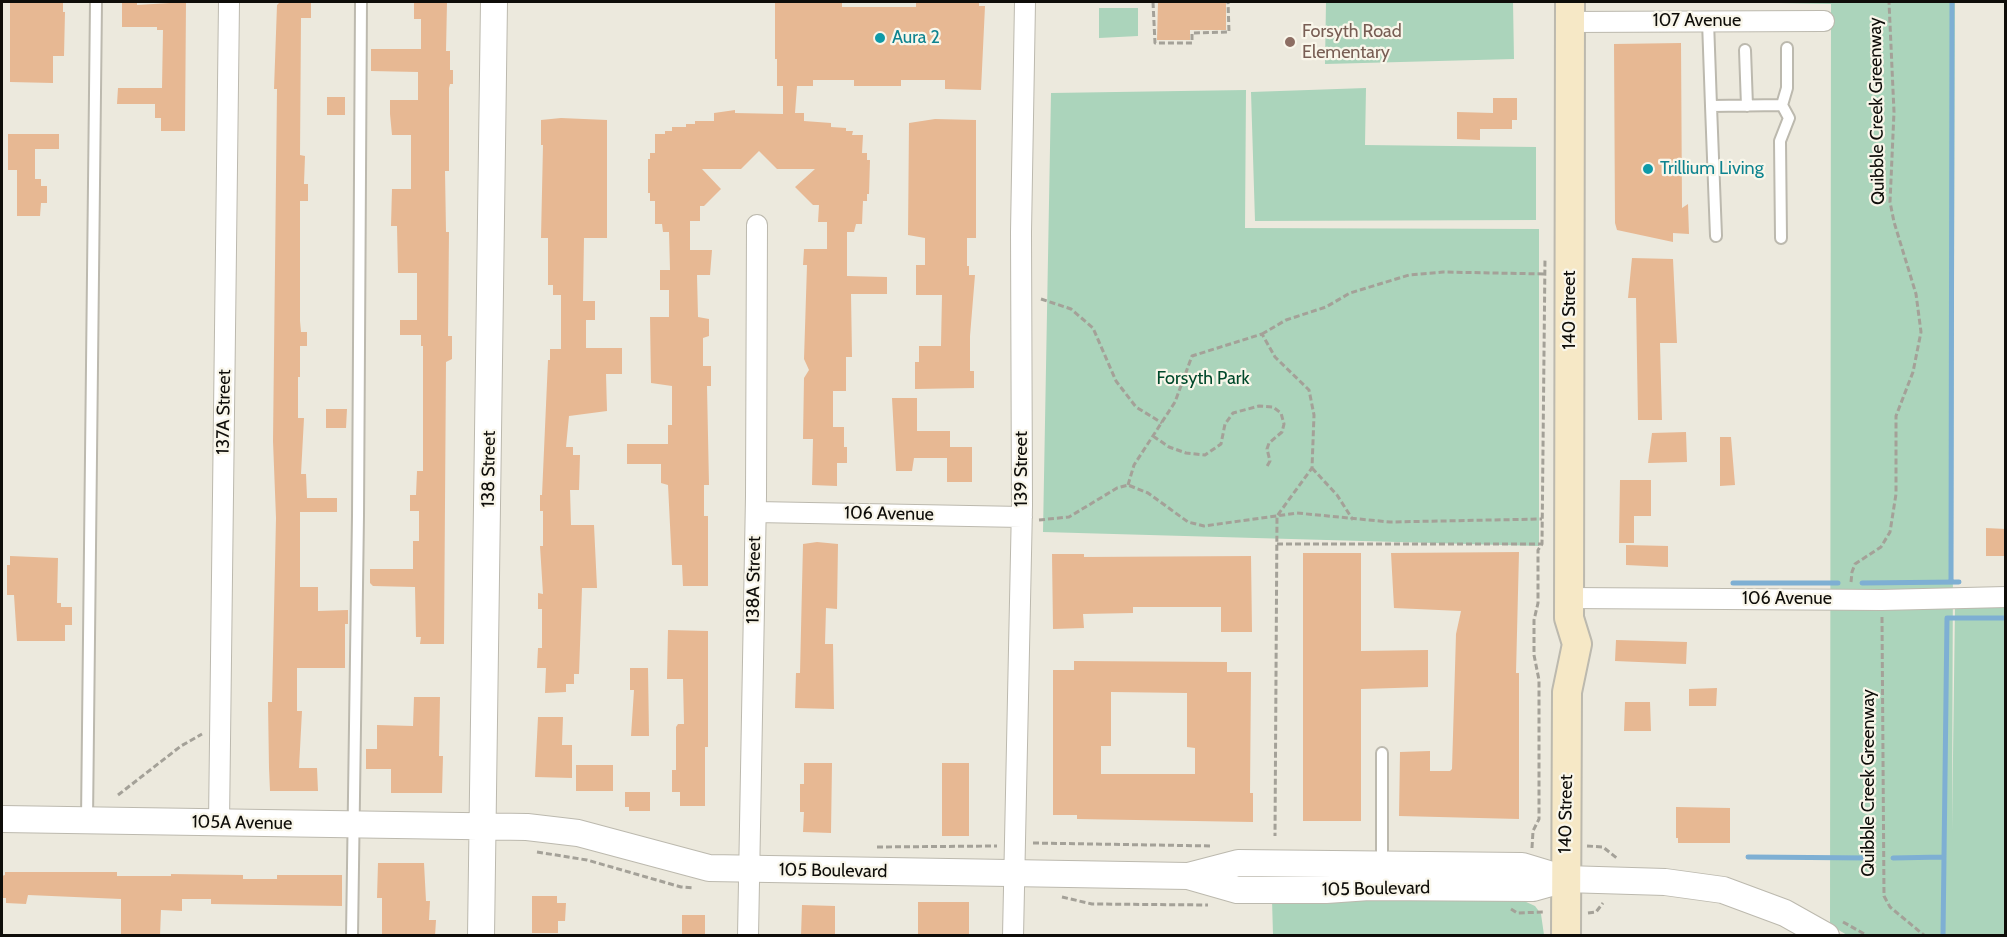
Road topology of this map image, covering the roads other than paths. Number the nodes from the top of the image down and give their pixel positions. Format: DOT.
graph roads {
  1 [pos="96,2"];
  2 [pos="229,2"];
  3 [pos="361,2"];
  4 [pos="494,2"];
  5 [pos="1025,2"];
  6 [pos="1570,12"];
  7 [pos="1708,21"];
  8 [pos="1824,21"];
  9 [pos="1787,48"];
  10 [pos="1745,50"];
  11 [pos="1782,105"];
  12 [pos="1711,106"];
  13 [pos="1747,106"];
  14 [pos="757,225"];
  15 [pos="1716,236"];
  16 [pos="1781,238"];
  17 [pos="756,512"];
  18 [pos="1022,517"];
  19 [pos="2006,597"];
  20 [pos="1569,608"];
  21 [pos="1382,753"];
  22 [pos="2,819"];
  23 [pos="87,820"];
  24 [pos="219,823"];
  25 [pos="353,825"];
  26 [pos="483,826"];
  27 [pos="1382,864"];
  28 [pos="749,870"];
  29 [pos="1014,873"];
  30 [pos="1188,876"];
  31 [pos="1565,879"];
  32 [pos="352,936"];
  33 [pos="481,936"];
  34 [pos="748,936"];
  35 [pos="1013,936"];
  36 [pos="1566,936"];
  37 [pos="1826,936"];
  1 -- 23 [label="lane"];
  2 -- 24 [label="street, 137A Street"];
  3 -- 25 [label="lane"];
  4 -- 26 [label="street, 138 Street"];
  5 -- 18 [label="street, 139 Street"];
  6 -- 7 [label="street, 107 Avenue"];
  6 -- 20 [label="main road, 140 Street"];
  7 -- 8 [label="street, 107 Avenue"];
  7 -- 12 [label="lane"];
  9 -- 11 [label="lane"];
  10 -- 13 [label="lane"];
  11 -- 13 [label="lane"];
  11 -- 16 [label="lane"];
  12 -- 13 [label="lane"];
  12 -- 15 [label="lane"];
  14 -- 17 [label="street, 138A Street"];
  17 -- 18 [label="street, 106 Avenue"];
  17 -- 28 [label="street, 138A Street"];
  18 -- 29 [label="street, 139 Street"];
  19 -- 20 [label="street, 106 Avenue"];
  20 -- 31 [label="main road, 140 Street"];
  21 -- 27 [label="lane"];
  22 -- 23 [label="street, 105A Avenue"];
  23 -- 24 [label="street, 105A Avenue"];
  24 -- 25 [label="street, 105A Avenue"];
  25 -- 26 [label="street, 105A Avenue"];
  25 -- 32 [label="lane"];
  26 -- 28 [label="street, 105 Boulevard"];
  26 -- 33 [label="street, 138 Street"];
  27 -- 30 [label="street, 105 Boulevard"];
  27 -- 31 [label="street, 105 Boulevard"];
  28 -- 29 [label="street, 105 Boulevard"];
  28 -- 34 [label="street, 138A Street"];
  29 -- 30 [label="street, 105 Boulevard"];
  29 -- 35 [label="street, 139 Street"];
  30 -- 31 [label="street, 105 Boulevard"];
  31 -- 36 [label="main road, 140 Street"];
  31 -- 37 [label="street, 105 Boulevard"];
}
